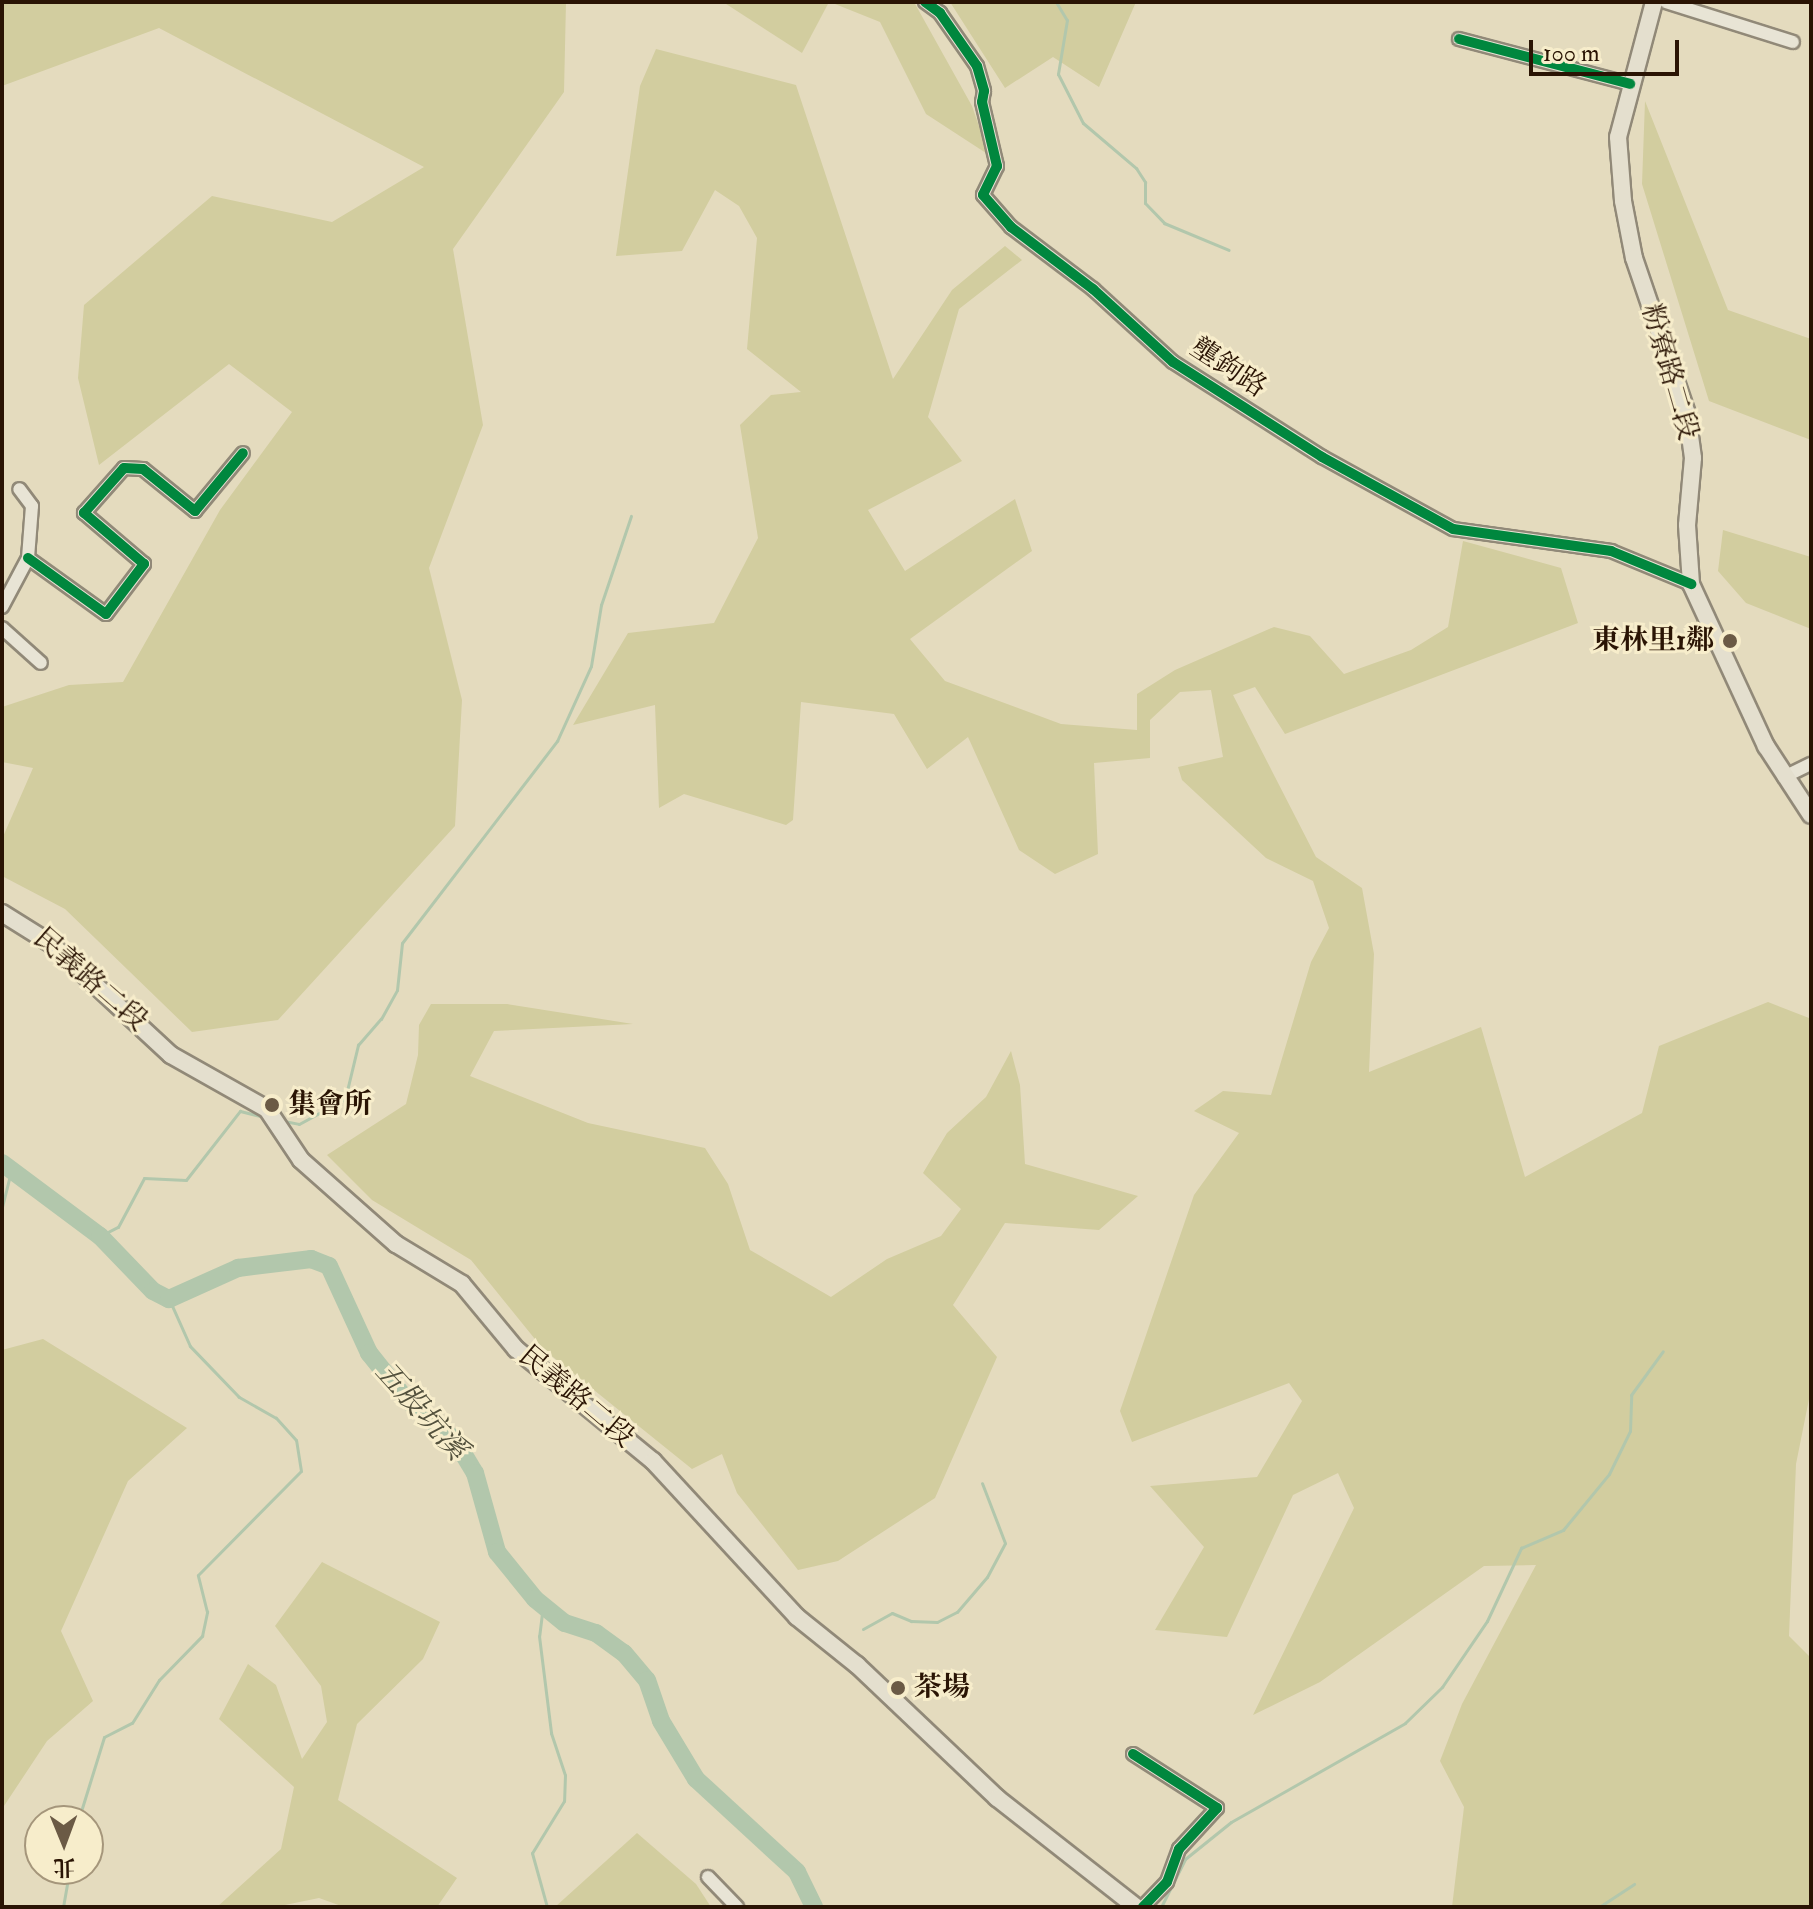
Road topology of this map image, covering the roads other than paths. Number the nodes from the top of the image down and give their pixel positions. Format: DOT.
graph roads {
  1 [pos="925,2"];
  2 [pos="1654,2"];
  3 [pos="1666,2"];
  4 [pos="1459,39"];
  5 [pos="1793,42"];
  6 [pos="1630,84"];
  7 [pos="243,453"];
  8 [pos="19,489"];
  9 [pos="28,558"];
  10 [pos="1691,584"];
  11 [pos="2,607"];
  12 [pos="2,628"];
  13 [pos="41,663"];
  14 [pos="1811,764"];
  15 [pos="1784,777"];
  16 [pos="1811,815"];
  17 [pos="2,913"];
  18 [pos="1133,1754"];
  19 [pos="708,1877"];
  20 [pos="737,1907"];
  21 [pos="1136,1907"];
  22 [pos="1143,1907"];
  1 -- 10 [label="street, 壟鉤路"];
  2 -- 6 [label="main road, 粉寮路二段"];
  3 -- 5 [label="street"];
  4 -- 6 [label="street"];
  6 -- 10 [label="main road, 粉寮路二段"];
  7 -- 9 [label="street"];
  8 -- 9 [label="street"];
  9 -- 11 [label="street"];
  10 -- 15 [label="main road, 粉寮路二段"];
  12 -- 13 [label="street"];
  14 -- 15 [label="street"];
  15 -- 16 [label="main road, 粉寮路二段"];
  17 -- 21 [label="main road, 民義路二段"];
  18 -- 22 [label="street"];
  19 -- 20 [label="street"];
}
